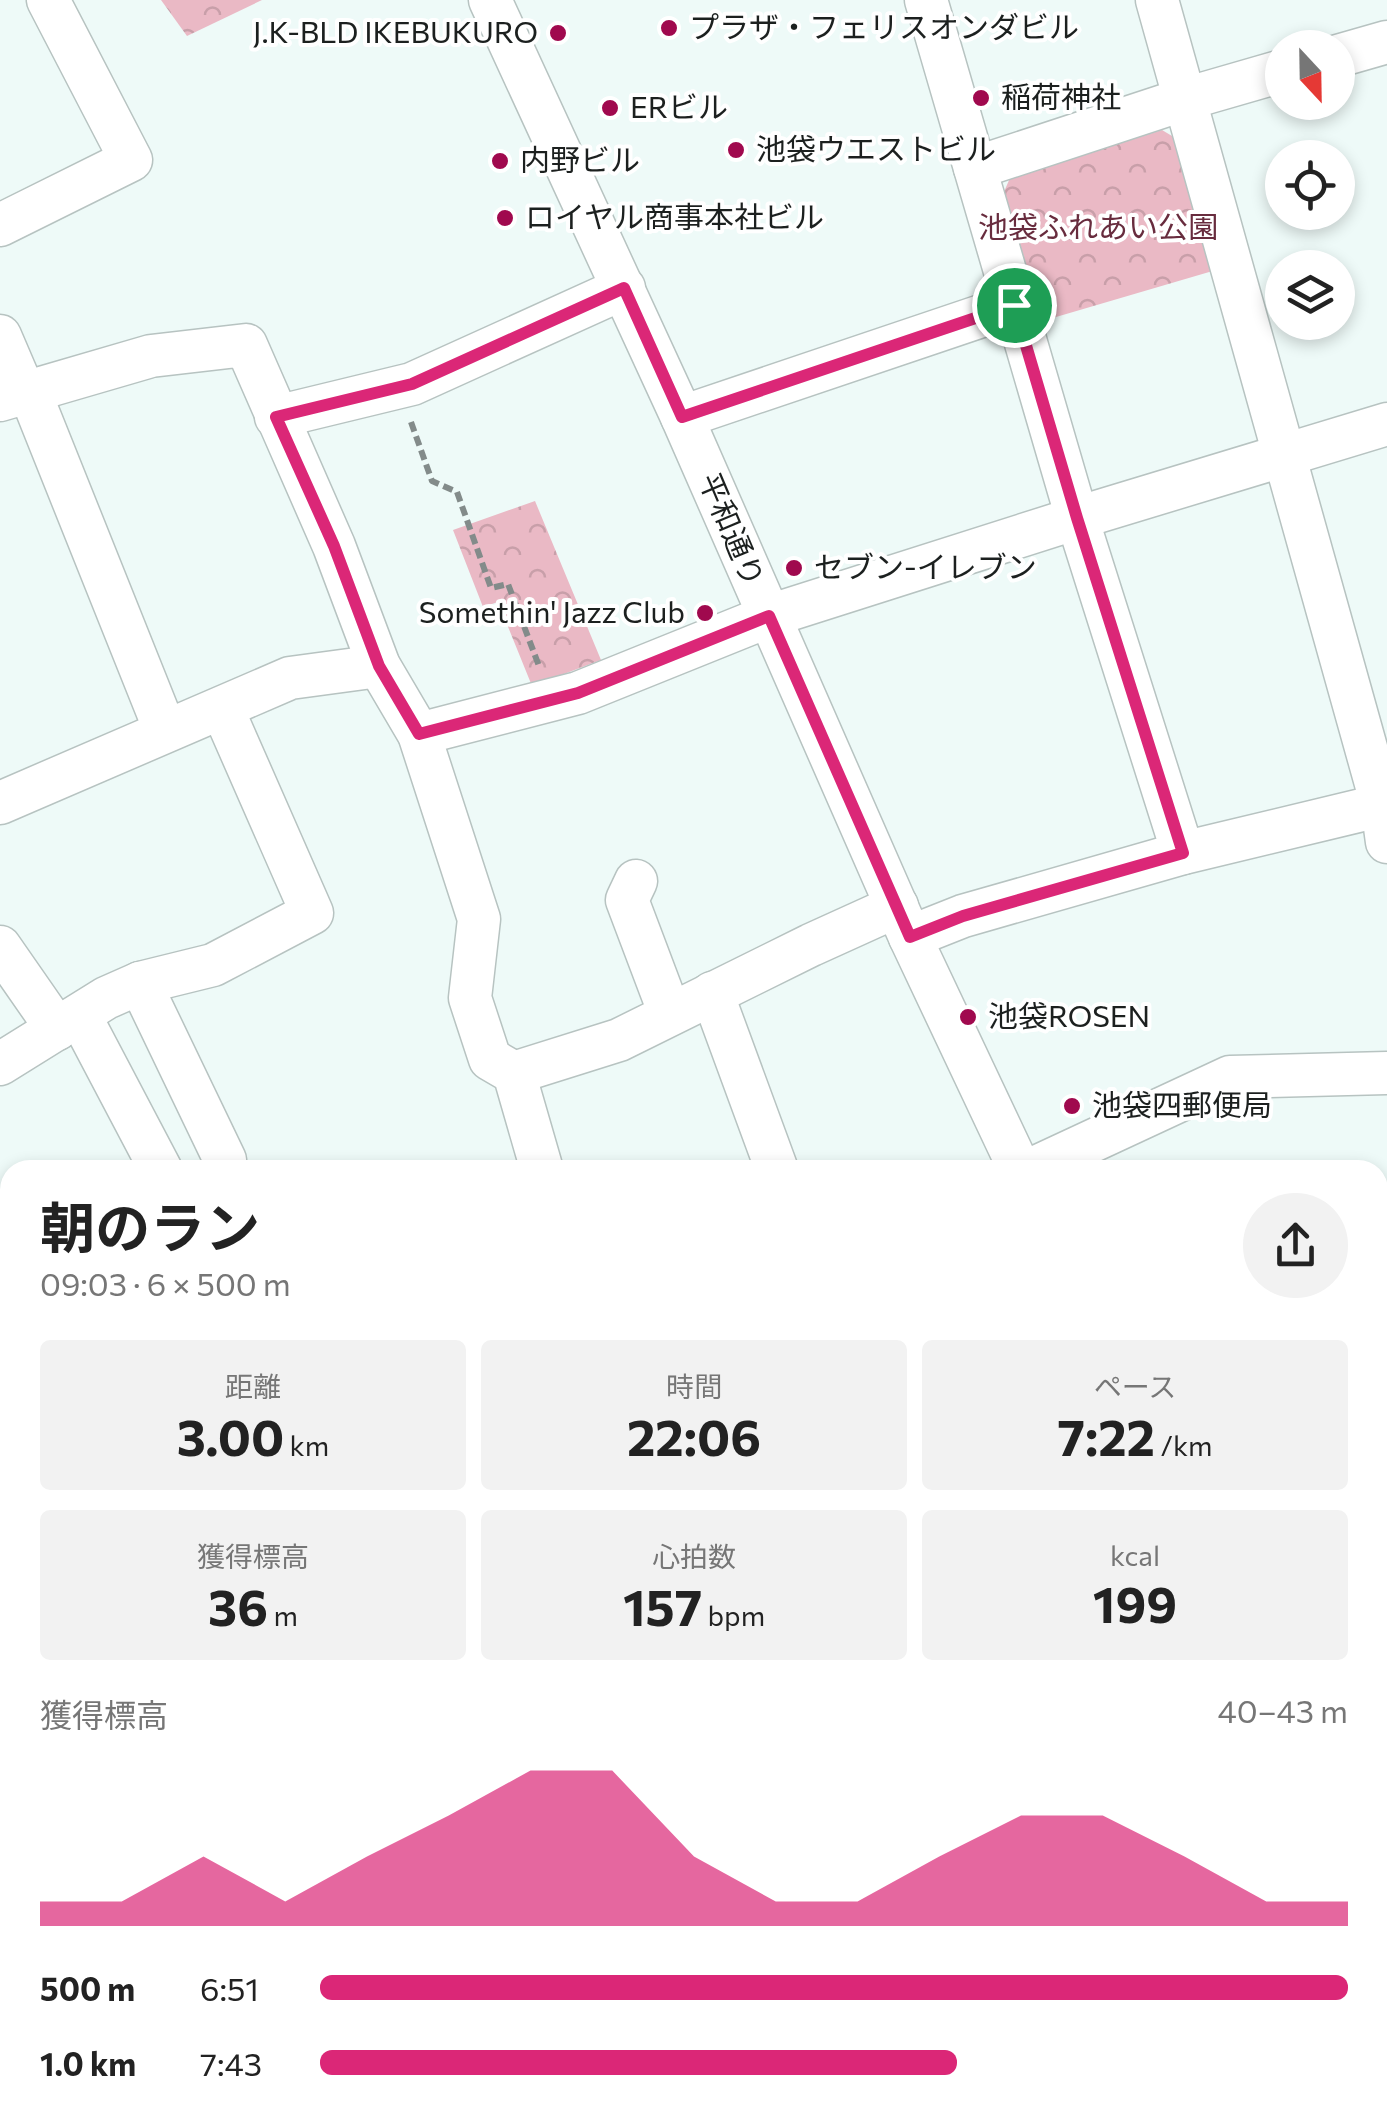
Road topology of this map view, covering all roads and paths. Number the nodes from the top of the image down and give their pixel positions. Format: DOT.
graph roads {
  1 [pos="48,0"];
  2 [pos="490,0"];
  3 [pos="926,0"];
  4 [pos="1157,0"];
  5 [pos="1387,42"];
  6 [pos="1355,51"];
  7 [pos="1265,76"];
  8 [pos="1184,99"];
  9 [pos="975,168"];
  10 [pos="0,225"];
  11 [pos="624,288"];
  12 [pos="1014,305"];
  13 [pos="0,336"];
  14 [pos="398,388"];
  15 [pos="18,394"];
  16 [pos="276,417"];
  17 [pos="682,417"];
  18 [pos="1387,424"];
  19 [pos="1284,456"];
  20 [pos="1077,518"];
  21 [pos="769,616"];
  22 [pos="379,666"];
  23 [pos="552,700"];
  24 [pos="222,708"];
  25 [pos="165,730"];
  26 [pos="419,734"];
  27 [pos="0,803"];
  28 [pos="1385,817"];
  29 [pos="1183,853"];
  30 [pos="636,881"];
  31 [pos="904,922"];
  32 [pos="0,947"];
  33 [pos="140,984"];
  34 [pos="712,994"];
  35 [pos="670,1014"];
  36 [pos="68,1022"];
  37 [pos="0,1064"];
  38 [pos="514,1073"];
  39 [pos="1387,1073"];
  40 [pos="155,1160"];
  41 [pos="225,1160"];
  42 [pos="539,1160"];
  43 [pos="773,1160"];
  44 [pos="1015,1160"];
  45 [pos="1052,1160"];
  1 -- 10 [label="street"];
  2 -- 11 [label="street, 平和通り"];
  3 -- 9 [label="street"];
  4 -- 8 [label="street"];
  5 -- 6 [label="street"];
  7 -- 8 [label="street"];
  8 -- 9 [label="street"];
  8 -- 19 [label="street"];
  9 -- 12 [label="street"];
  11 -- 14 [label="street"];
  11 -- 17 [label="street, 平和通り"];
  12 -- 17 [label="street"];
  12 -- 20 [label="street"];
  13 -- 15 [label="street"];
  14 -- 16 [label="street"];
  14 -- 23 [label="path"];
  15 -- 16 [label="street"];
  15 -- 25 [label="street"];
  16 -- 22 [label="street"];
  17 -- 21 [label="street, 平和通り"];
  18 -- 19 [label="street"];
  19 -- 20 [label="street"];
  19 -- 28 [label="street"];
  20 -- 21 [label="street"];
  20 -- 29 [label="street"];
  21 -- 23 [label="street"];
  21 -- 31 [label="street, 平和通り"];
  22 -- 24 [label="street"];
  22 -- 26 [label="street"];
  23 -- 26 [label="street"];
  24 -- 25 [label="street"];
  24 -- 33 [label="street"];
  25 -- 27 [label="street"];
  26 -- 38 [label="street"];
  28 -- 29 [label="street"];
  29 -- 31 [label="street"];
  30 -- 35 [label="street"];
  31 -- 34 [label="street"];
  31 -- 44 [label="street, 平和通り"];
  32 -- 36 [label="street"];
  33 -- 36 [label="street"];
  33 -- 41 [label="street"];
  34 -- 35 [label="street"];
  34 -- 43 [label="street"];
  35 -- 38 [label="street"];
  36 -- 37 [label="street"];
  36 -- 40 [label="street"];
  38 -- 42 [label="street"];
  39 -- 45 [label="street"];
}
